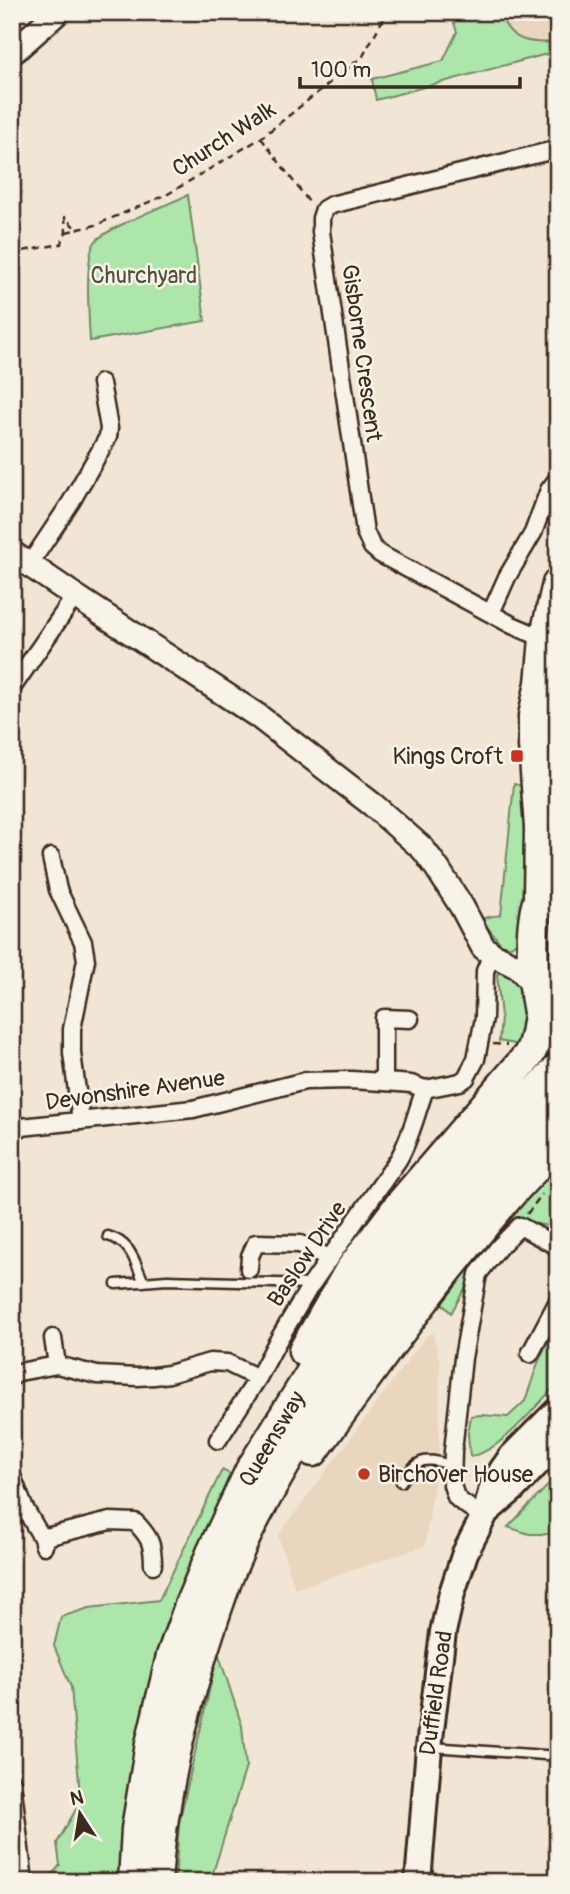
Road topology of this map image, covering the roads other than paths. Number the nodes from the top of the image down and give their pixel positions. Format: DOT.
graph roads {
  1 [pos="58,12"];
  2 [pos="12,53"];
  3 [pos="558,149"];
  4 [pos="102,383"];
  5 [pos="558,478"];
  6 [pos="21,559"];
  7 [pos="558,584"];
  8 [pos="75,596"];
  9 [pos="491,613"];
  10 [pos="545,639"];
  11 [pos="541,683"];
  12 [pos="12,688"];
  13 [pos="558,786"];
  14 [pos="51,857"];
  15 [pos="558,872"];
  16 [pos="539,899"];
  17 [pos="534,935"];
  18 [pos="494,955"];
  19 [pos="534,984"];
  20 [pos="539,1014"];
  21 [pos="410,1019"];
  22 [pos="556,1058"];
  23 [pos="384,1082"];
  24 [pos="425,1089"];
  25 [pos="558,1110"];
  26 [pos="81,1121"];
  27 [pos="12,1128"];
  28 [pos="558,1146"];
  29 [pos="108,1236"];
  30 [pos="558,1247"];
  31 [pos="329,1258"];
  32 [pos="250,1269"];
  33 [pos="144,1282"];
  34 [pos="116,1284"];
  35 [pos="312,1284"];
  36 [pos="558,1301"];
  37 [pos="53,1338"];
  38 [pos="530,1353"];
  39 [pos="57,1365"];
  40 [pos="12,1377"];
  41 [pos="258,1378"];
  42 [pos="556,1414"];
  43 [pos="218,1440"];
  44 [pos="558,1443"];
  45 [pos="452,1466"];
  46 [pos="251,1469"];
  47 [pos="12,1476"];
  48 [pos="401,1482"];
  49 [pos="485,1514"];
  50 [pos="235,1558"];
  51 [pos="153,1565"];
  52 [pos="429,1747"];
  53 [pos="558,1756"];
  54 [pos="12,1782"];
  55 [pos="24,1882"];
  56 [pos="134,1882"];
  57 [pos="156,1882"];
  58 [pos="418,1882"];
  1 -- 2 [label="street"];
  3 -- 9 [label="street, Gisborne Crescent"];
  4 -- 6 [label="street"];
  5 -- 9 [label="street"];
  6 -- 8 [label="street"];
  7 -- 10 [label="highway"];
  8 -- 12 [label="street"];
  8 -- 18 [label="street"];
  9 -- 10 [label="street, Gisborne Crescent"];
  10 -- 11 [label="highway"];
  11 -- 13 [label="highway"];
  11 -- 16 [label="highway"];
  14 -- 26 [label="street"];
  15 -- 16 [label="highway"];
  16 -- 17 [label="highway"];
  17 -- 18 [label="street"];
  17 -- 19 [label="highway"];
  18 -- 19 [label="street"];
  18 -- 24 [label="street, Devonshire Avenue"];
  19 -- 20 [label="highway"];
  20 -- 22 [label="highway"];
  20 -- 46 [label="highway"];
  21 -- 23 [label="street"];
  22 -- 46 [label="highway, Queensway"];
  23 -- 24 [label="street, Devonshire Avenue"];
  23 -- 26 [label="street, Devonshire Avenue"];
  24 -- 31 [label="street, Baslow Drive"];
  25 -- 50 [label="highway, Queensway"];
  26 -- 27 [label="street, Devonshire Avenue"];
  28 -- 50 [label="highway"];
  29 -- 33 [label="lane"];
  30 -- 45 [label="street"];
  31 -- 32 [label="street"];
  31 -- 35 [label="street, Baslow Drive"];
  33 -- 34 [label="lane"];
  33 -- 35 [label="lane"];
  35 -- 41 [label="street, Baslow Drive"];
  36 -- 38 [label="street"];
  37 -- 39 [label="street"];
  39 -- 40 [label="street"];
  39 -- 41 [label="street"];
  41 -- 43 [label="street, Baslow Drive"];
  42 -- 49 [label="main road, Duffield Road"];
  44 -- 49 [label="main road, Duffield Road"];
  45 -- 48 [label="lane"];
  45 -- 49 [label="street"];
  46 -- 56 [label="highway, Queensway"];
  47 -- 51 [label="street"];
  49 -- 52 [label="main road, Duffield Road"];
  50 -- 57 [label="highway, Queensway"];
  52 -- 53 [label="lane"];
  52 -- 58 [label="main road, Duffield Road"];
  54 -- 55 [label="street"];
}
